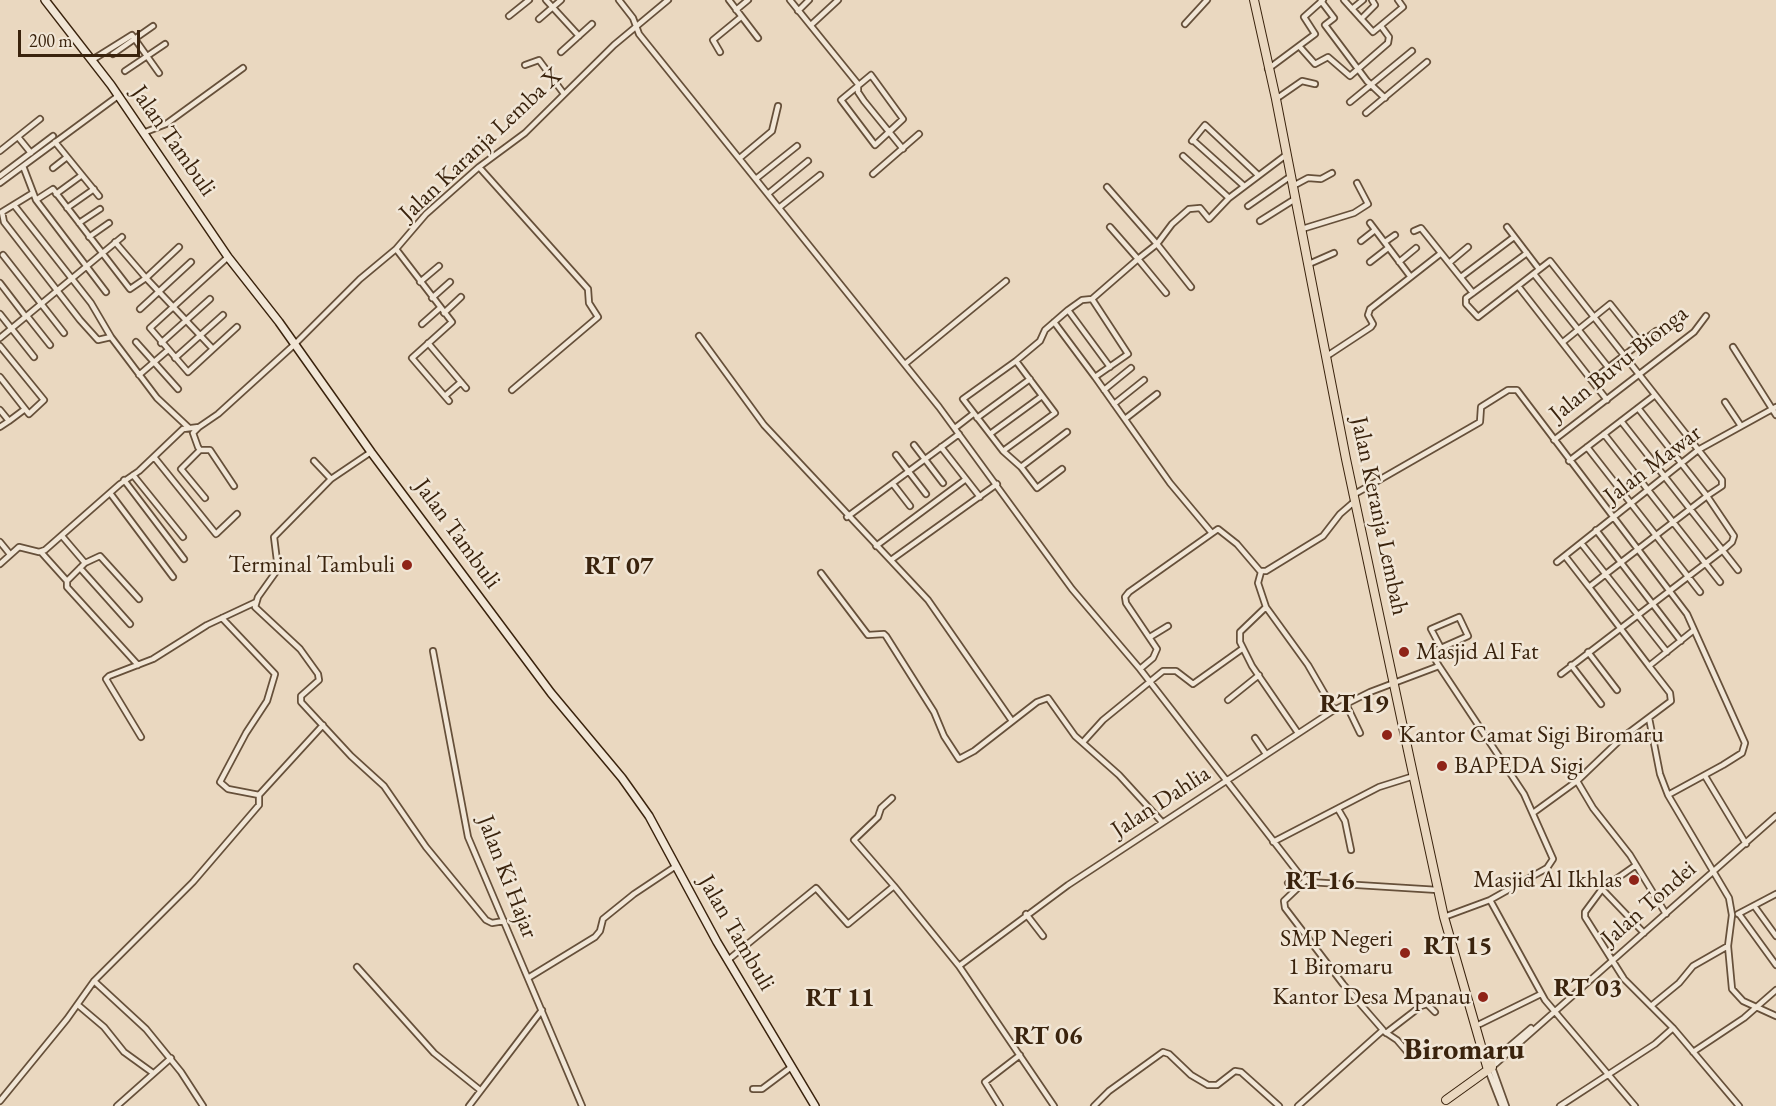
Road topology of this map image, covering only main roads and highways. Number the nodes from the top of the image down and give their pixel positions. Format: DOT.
graph roads {
  1 [pos="1254,0"];
  2 [pos="1468,994"];
  3 [pos="1489,1066"];
  4 [pos="1439,1106"];
  1 -- 2 [label="main road, Jalan Keranja Lembah"];
  2 -- 3 [label="main road, Jalan Keranja Lembah"];
  2 -- 3 [label="main road"];
  3 -- 4 [label="main road"];
}
